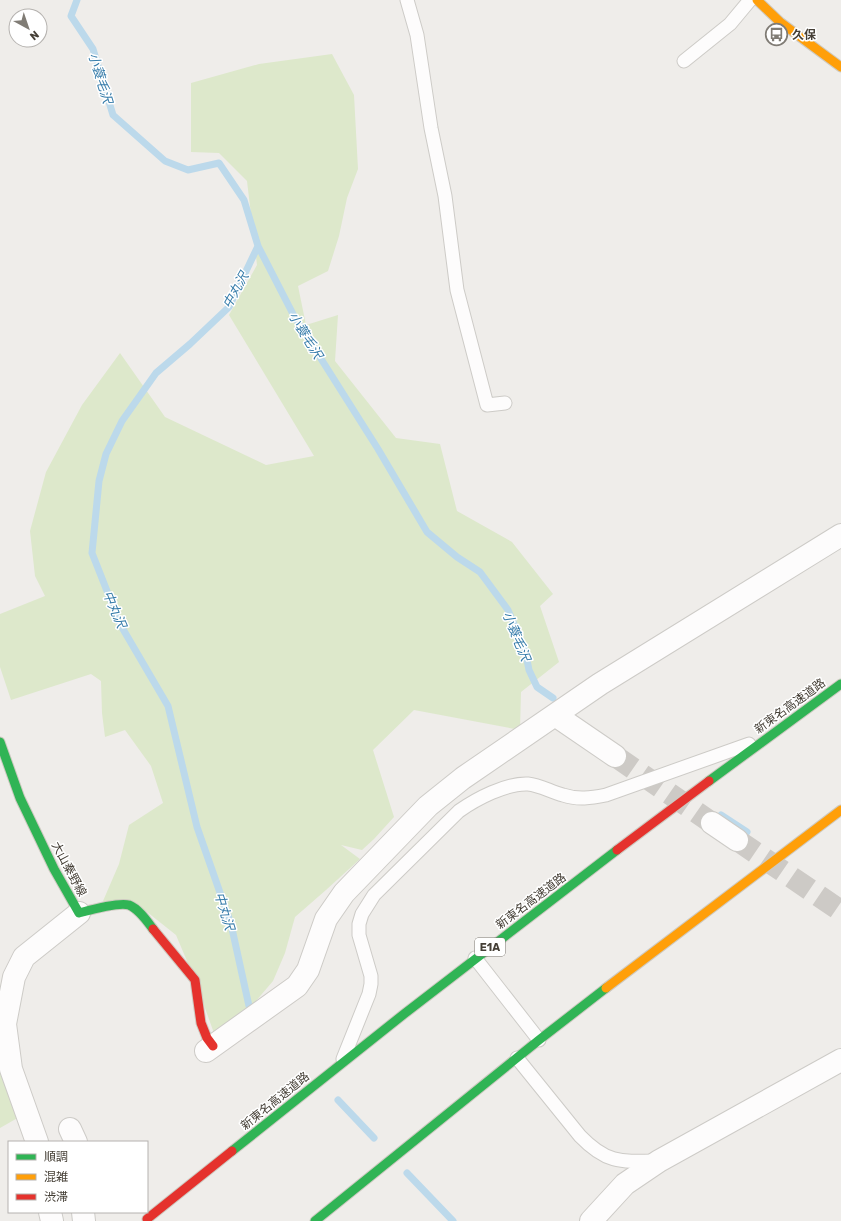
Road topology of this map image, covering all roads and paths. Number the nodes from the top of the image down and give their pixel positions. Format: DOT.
graph roads {
  1 [pos="407,0"];
  2 [pos="750,0"];
  3 [pos="757,0"];
  4 [pos="684,61"];
  5 [pos="841,67"];
  6 [pos="505,403"];
  7 [pos="841,535"];
  8 [pos="841,684"];
  9 [pos="555,715"];
  10 [pos="768,737"];
  11 [pos="0,742"];
  12 [pos="615,756"];
  13 [pos="841,810"];
  14 [pos="712,823"];
  15 [pos="737,840"];
  16 [pos="380,855"];
  17 [pos="397,872"];
  18 [pos="79,912"];
  19 [pos="475,958"];
  20 [pos="539,1040"];
  21 [pos="210,1049"];
  22 [pos="517,1058"];
  23 [pos="841,1060"];
  24 [pos="342,1062"];
  25 [pos="36,1141"];
  26 [pos="659,1161"];
  27 [pos="147,1219"];
  28 [pos="315,1221"];
  29 [pos="591,1221"];
  1 -- 6 [label="lane"];
  2 -- 4 [label="lane"];
  3 -- 5 [label="main road"];
  7 -- 9 [label="street"];
  8 -- 10 [label="main road, 新東名高速道路 / E1A"];
  9 -- 12 [label="street"];
  9 -- 16 [label="street"];
  10 -- 17 [label="lane"];
  10 -- 19 [label="main road, 新東名高速道路 / E1A"];
  11 -- 18 [label="main road, 大山秦野線"];
  13 -- 20 [label="main road"];
  14 -- 15 [label="street"];
  16 -- 17 [label="lane"];
  16 -- 21 [label="street"];
  17 -- 24 [label="lane"];
  18 -- 21 [label="main road, 大山秦野線"];
  18 -- 25 [label="street"];
  19 -- 20 [label="lane"];
  19 -- 24 [label="main road, 新東名高速道路 / E1A"];
  20 -- 22 [label="main road"];
  22 -- 26 [label="lane"];
  22 -- 28 [label="main road"];
  23 -- 26 [label="street"];
  24 -- 27 [label="main road, 新東名高速道路 / E1A"];
  26 -- 29 [label="street"];
}
